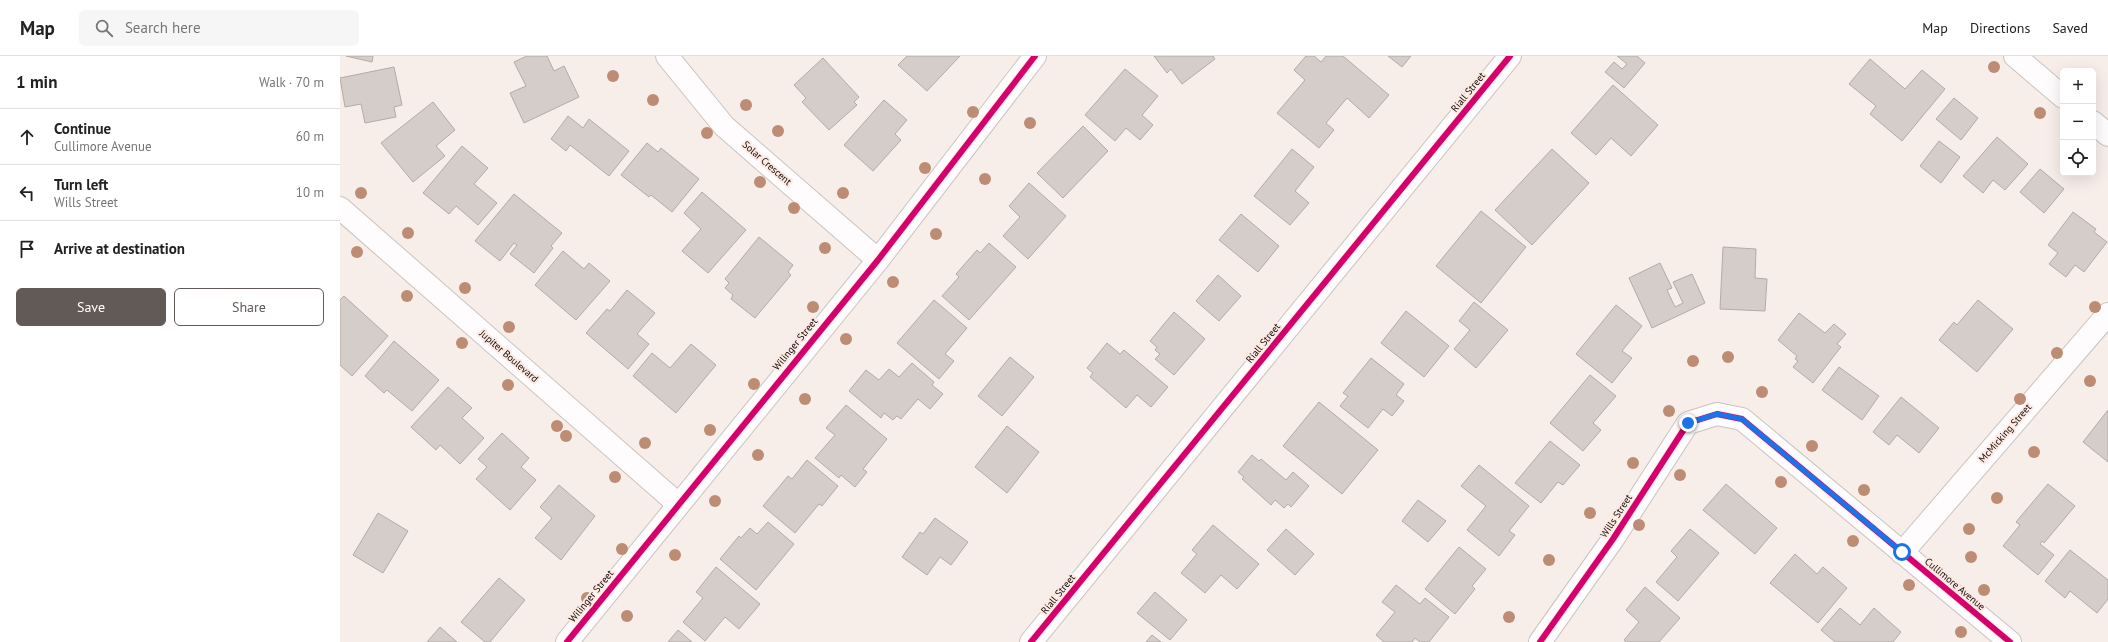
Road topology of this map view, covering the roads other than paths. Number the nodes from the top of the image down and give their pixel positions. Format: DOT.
graph roads {
  1 [pos="667,56"];
  2 [pos="1035,56"];
  3 [pos="2015,56"];
  4 [pos="1507,57"];
  5 [pos="2060,94"];
  6 [pos="2096,125"];
  7 [pos="2108,135"];
  8 [pos="340,208"];
  9 [pos="878,260"];
  10 [pos="2108,314"];
  11 [pos="1717,414"];
  12 [pos="678,504"];
  13 [pos="1902,552"];
  14 [pos="567,642"];
  15 [pos="1031,642"];
  16 [pos="1540,642"];
  17 [pos="2010,642"];
  1 -- 9 [label="street, Solar Crescent"];
  2 -- 9 [label="street, Wilinger Street"];
  3 -- 5 [label="street"];
  4 -- 15 [label="street, Riall Street"];
  6 -- 7 [label="street"];
  8 -- 12 [label="street, Jupiter Boulevard"];
  9 -- 12 [label="street, Wilinger Street"];
  10 -- 13 [label="street, McMicking Street"];
  11 -- 13 [label="street, Cullimore Avenue"];
  11 -- 16 [label="street, Wills Street"];
  12 -- 14 [label="street, Wilinger Street"];
  13 -- 17 [label="street, Cullimore Avenue"];
}
